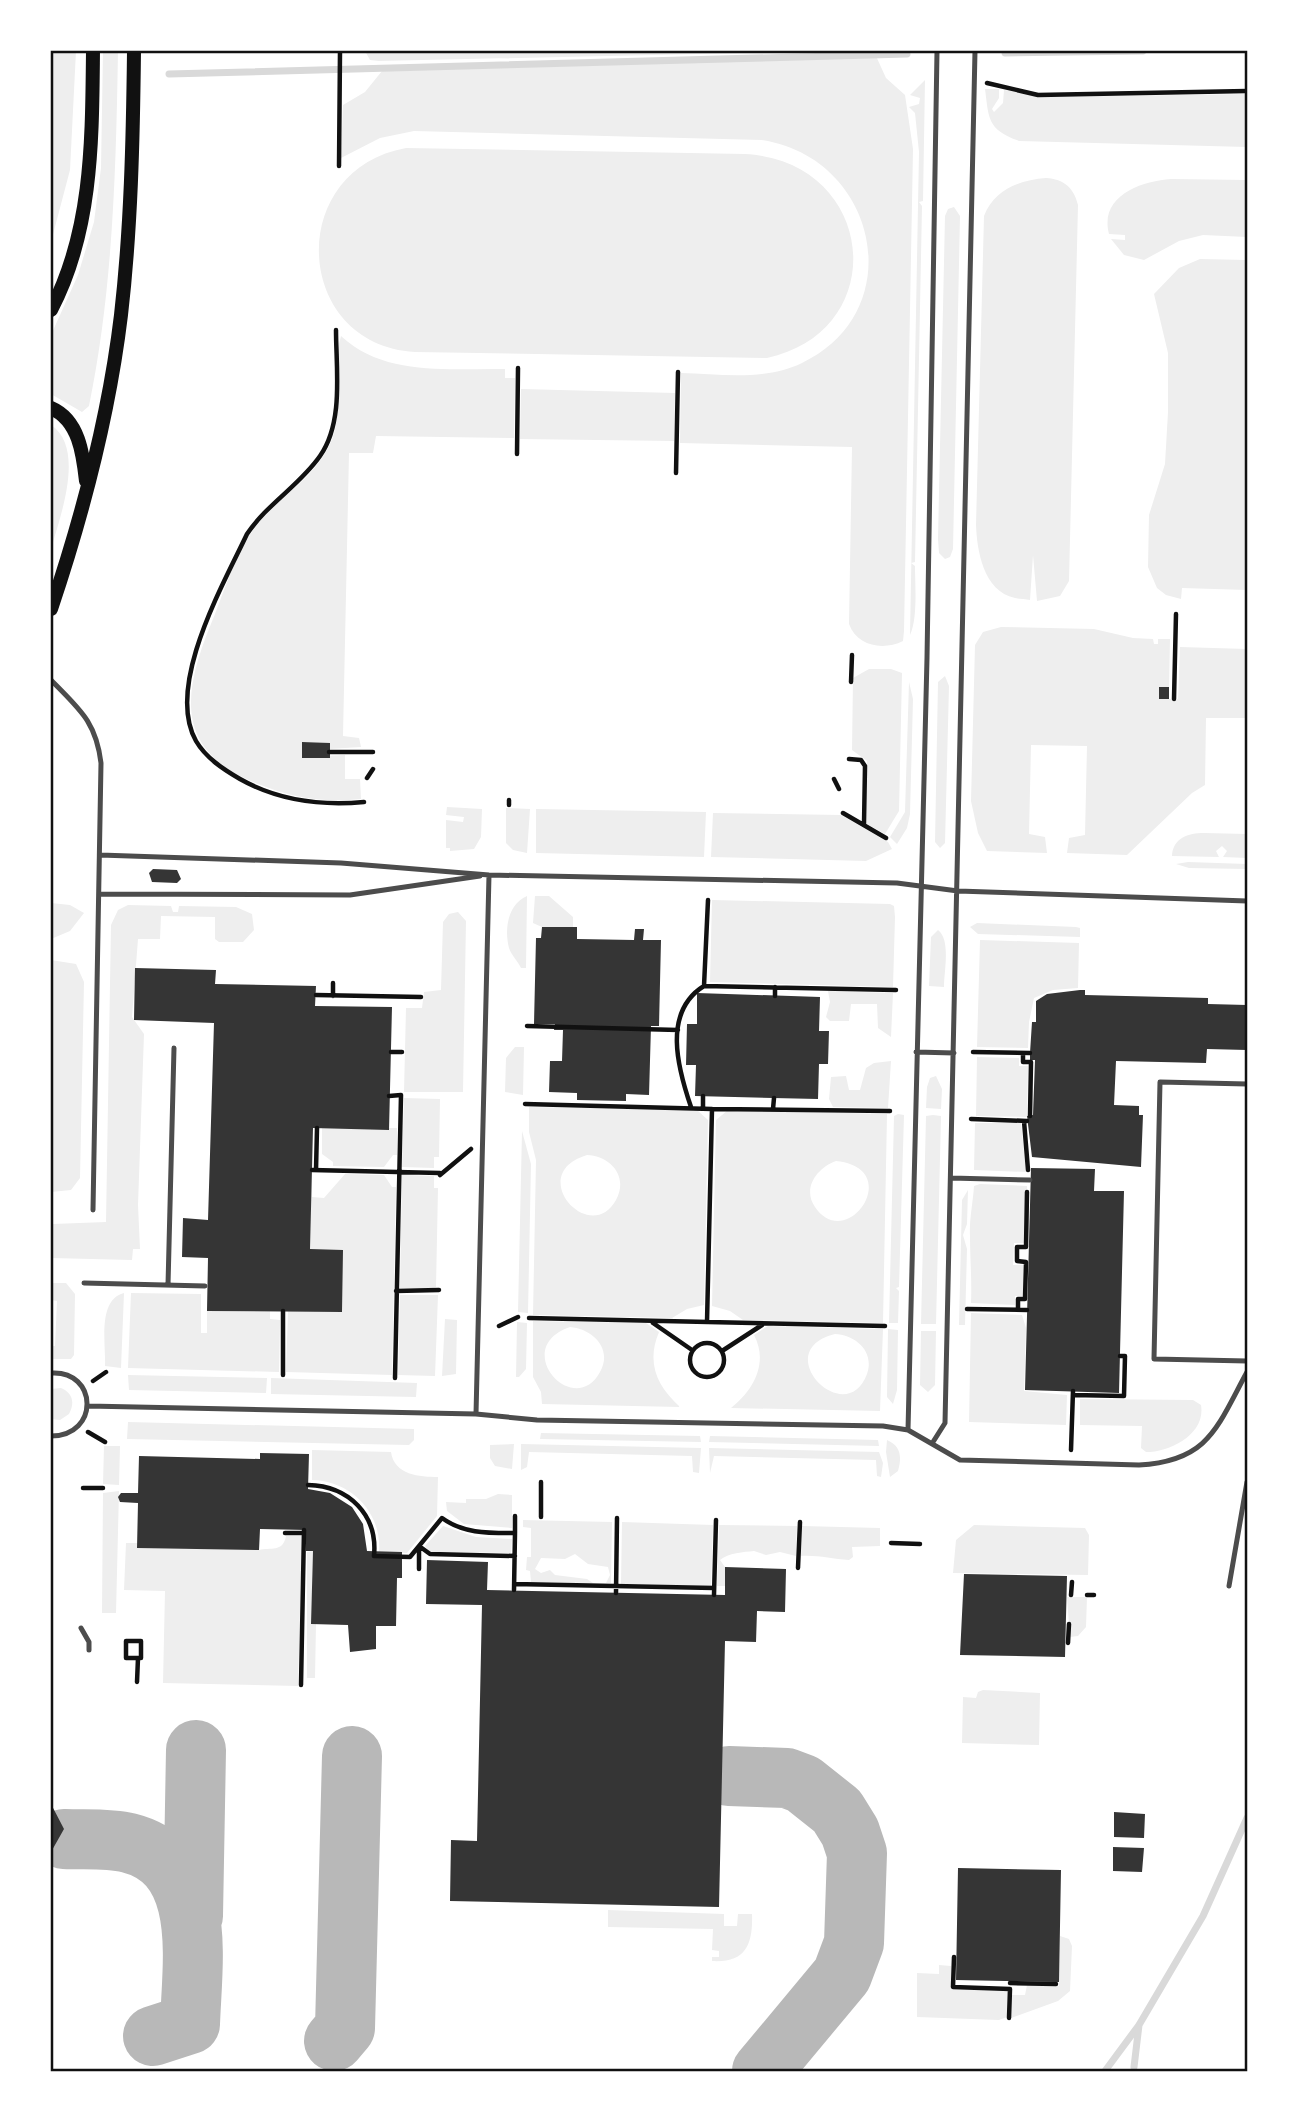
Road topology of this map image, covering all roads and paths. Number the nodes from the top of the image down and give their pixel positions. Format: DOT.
graph roads {
  1 [pos="93,51"];
  2 [pos="134,51"];
  3 [pos="340,51"];
  4 [pos="937,51"];
  5 [pos="975,51"];
  6 [pos="985,82"];
  7 [pos="1247,91"];
  8 [pos="339,166"];
  9 [pos="51,310"];
  10 [pos="336,330"];
  11 [pos="518,368"];
  12 [pos="678,372"];
  13 [pos="51,408"];
  14 [pos="517,454"];
  15 [pos="676,473"];
  16 [pos="87,489"];
  17 [pos="51,609"];
  18 [pos="1176,614"];
  19 [pos="852,655"];
  20 [pos="51,680"];
  21 [pos="851,682"];
  22 [pos="1174,699"];
  23 [pos="329,752"];
  24 [pos="373,752"];
  25 [pos="849,759"];
  26 [pos="373,769"];
  27 [pos="367,778"];
  28 [pos="834,779"];
  29 [pos="839,789"];
  30 [pos="364,802"];
  31 [pos="843,813"];
  32 [pos="864,825"];
  33 [pos="886,838"];
  34 [pos="100,855"];
  35 [pos="489,875"];
  36 [pos="921,886"];
  37 [pos="958,891"];
  38 [pos="100,894"];
  39 [pos="708,900"];
  40 [pos="1247,901"];
  41 [pos="333,983"];
  42 [pos="704,986"];
  43 [pos="775,987"];
  44 [pos="896,990"];
  45 [pos="316,995"];
  46 [pos="333,996"];
  47 [pos="775,996"];
  48 [pos="421,997"];
  49 [pos="527,1026"];
  50 [pos="678,1030"];
  51 [pos="174,1048"];
  52 [pos="391,1052"];
  53 [pos="402,1052"];
  54 [pos="916,1052"];
  55 [pos="973,1052"];
  56 [pos="954,1053"];
  57 [pos="1247,1084"];
  58 [pos="389,1096"];
  59 [pos="703,1096"];
  60 [pos="774,1098"];
  61 [pos="525,1104"];
  62 [pos="691,1107"];
  63 [pos="703,1108"];
  64 [pos="712,1109"];
  65 [pos="774,1110"];
  66 [pos="890,1111"];
  67 [pos="971,1119"];
  68 [pos="1027,1119"];
  69 [pos="317,1128"];
  70 [pos="462,1157"];
  71 [pos="399,1171"];
  72 [pos="951,1178"];
  73 [pos="1029,1180"];
  74 [pos="93,1210"];
  75 [pos="84,1283"];
  76 [pos="168,1285"];
  77 [pos="205,1286"];
  78 [pos="439,1290"];
  79 [pos="396,1291"];
  80 [pos="967,1309"];
  81 [pos="1018,1310"];
  82 [pos="1027,1310"];
  83 [pos="284,1311"];
  84 [pos="518,1317"];
  85 [pos="529,1318"];
  86 [pos="651,1322"];
  87 [pos="707,1322"];
  88 [pos="764,1324"];
  89 [pos="499,1326"];
  90 [pos="885,1326"];
  91 [pos="692,1350"];
  92 [pos="722,1351"];
  93 [pos="1120,1356"];
  94 [pos="1247,1362"];
  95 [pos="1247,1372"];
  96 [pos="51,1373"];
  97 [pos="283,1375"];
  98 [pos="394,1378"];
  99 [pos="88,1406"];
  100 [pos="477,1414"];
  101 [pos="79,1427"];
  102 [pos="908,1430"];
  103 [pos="51,1436"];
  104 [pos="105,1442"];
  105 [pos="933,1442"];
  106 [pos="1071,1449"];
  107 [pos="541,1482"];
  108 [pos="1247,1482"];
  109 [pos="308,1485"];
  110 [pos="83,1488"];
  111 [pos="103,1488"];
  112 [pos="515,1516"];
  113 [pos="541,1517"];
  114 [pos="617,1518"];
  115 [pos="716,1520"];
  116 [pos="800,1522"];
  117 [pos="285,1533"];
  118 [pos="515,1533"];
  119 [pos="891,1543"];
  120 [pos="920,1544"];
  121 [pos="419,1546"];
  122 [pos="515,1556"];
  123 [pos="798,1568"];
  124 [pos="419,1569"];
  125 [pos="1072,1582"];
  126 [pos="1229,1586"];
  127 [pos="714,1588"];
  128 [pos="616,1589"];
  129 [pos="714,1595"];
  130 [pos="1071,1595"];
  131 [pos="1069,1624"];
  132 [pos="81,1628"];
  133 [pos="1068,1643"];
  134 [pos="89,1650"];
  135 [pos="138,1658"];
  136 [pos="137,1682"];
  137 [pos="301,1685"];
  138 [pos="954,1957"];
  139 [pos="1010,1983"];
  140 [pos="1056,1984"];
  141 [pos="1009,2018"];
  1 -- 9 [label="main road"];
  2 -- 16 [label="main road"];
  3 -- 8 [label="path"];
  4 -- 36 [label="lane"];
  5 -- 37 [label="lane"];
  6 -- 7 [label="path"];
  10 -- 30 [label="path"];
  11 -- 14 [label="path"];
  12 -- 15 [label="path"];
  13 -- 16 [label="main road"];
  16 -- 17 [label="main road"];
  18 -- 22 [label="path"];
  19 -- 21 [label="path"];
  20 -- 34 [label="lane"];
  23 -- 24 [label="path"];
  25 -- 32 [label="path"];
  26 -- 27 [label="path"];
  28 -- 29 [label="path"];
  31 -- 32 [label="path"];
  32 -- 33 [label="path"];
  34 -- 35 [label="lane"];
  34 -- 38 [label="lane"];
  35 -- 36 [label="lane"];
  35 -- 38 [label="lane"];
  35 -- 100 [label="lane"];
  36 -- 37 [label="lane"];
  36 -- 54 [label="lane"];
  37 -- 40 [label="lane"];
  37 -- 56 [label="lane"];
  38 -- 74 [label="lane"];
  39 -- 42 [label="path"];
  41 -- 46 [label="path"];
  42 -- 43 [label="path"];
  42 -- 50 [label="path"];
  43 -- 44 [label="path"];
  43 -- 47 [label="path"];
  45 -- 46 [label="path"];
  46 -- 48 [label="path"];
  49 -- 50 [label="path"];
  50 -- 62 [label="path"];
  51 -- 76 [label="lane"];
  52 -- 53 [label="path"];
  54 -- 56 [label="lane"];
  54 -- 102 [label="lane"];
  55 -- 68 [label="path"];
  56 -- 72 [label="lane"];
  57 -- 94 [label="lane"];
  58 -- 71 [label="path"];
  59 -- 63 [label="path"];
  60 -- 65 [label="path"];
  61 -- 62 [label="path"];
  62 -- 63 [label="path"];
  63 -- 64 [label="path"];
  64 -- 65 [label="path"];
  64 -- 87 [label="path"];
  65 -- 66 [label="path"];
  67 -- 68 [label="path"];
  68 -- 73 [label="path"];
  69 -- 71 [label="path"];
  70 -- 71 [label="path"];
  71 -- 79 [label="path"];
  72 -- 73 [label="lane"];
  72 -- 105 [label="lane"];
  73 -- 81 [label="path"];
  75 -- 76 [label="lane"];
  76 -- 77 [label="lane"];
  78 -- 79 [label="path"];
  79 -- 98 [label="path"];
  80 -- 81 [label="path"];
  81 -- 82 [label="path"];
  83 -- 97 [label="path"];
  84 -- 89 [label="path"];
  85 -- 86 [label="path"];
  86 -- 87 [label="path"];
  86 -- 91 [label="path"];
  87 -- 88 [label="path"];
  88 -- 90 [label="path"];
  88 -- 92 [label="path"];
  91 -- 92 [label="path"];
  91 -- 92 [label="path"];
  93 -- 106 [label="path"];
  95 -- 105 [label="lane"];
  96 -- 99 [label="lane"];
  99 -- 100 [label="lane"];
  99 -- 101 [label="lane"];
  100 -- 102 [label="lane"];
  101 -- 103 [label="lane"];
  101 -- 104 [label="path"];
  102 -- 105 [label="lane"];
  107 -- 113 [label="path"];
  108 -- 126 [label="lane"];
  109 -- 121 [label="path"];
  110 -- 111 [label="path"];
  112 -- 118 [label="path"];
  114 -- 128 [label="path"];
  115 -- 127 [label="path"];
  116 -- 123 [label="path"];
  117 -- 137 [label="path"];
  118 -- 121 [label="path"];
  118 -- 122 [label="path"];
  119 -- 120 [label="path"];
  121 -- 122 [label="path"];
  121 -- 124 [label="path"];
  122 -- 128 [label="path"];
  125 -- 130 [label="path"];
  127 -- 128 [label="path"];
  127 -- 129 [label="path"];
  131 -- 133 [label="path"];
  132 -- 134 [label="lane"];
  135 -- 135 [label="path"];
  135 -- 136 [label="path"];
  138 -- 141 [label="path"];
  139 -- 140 [label="path"];
}
